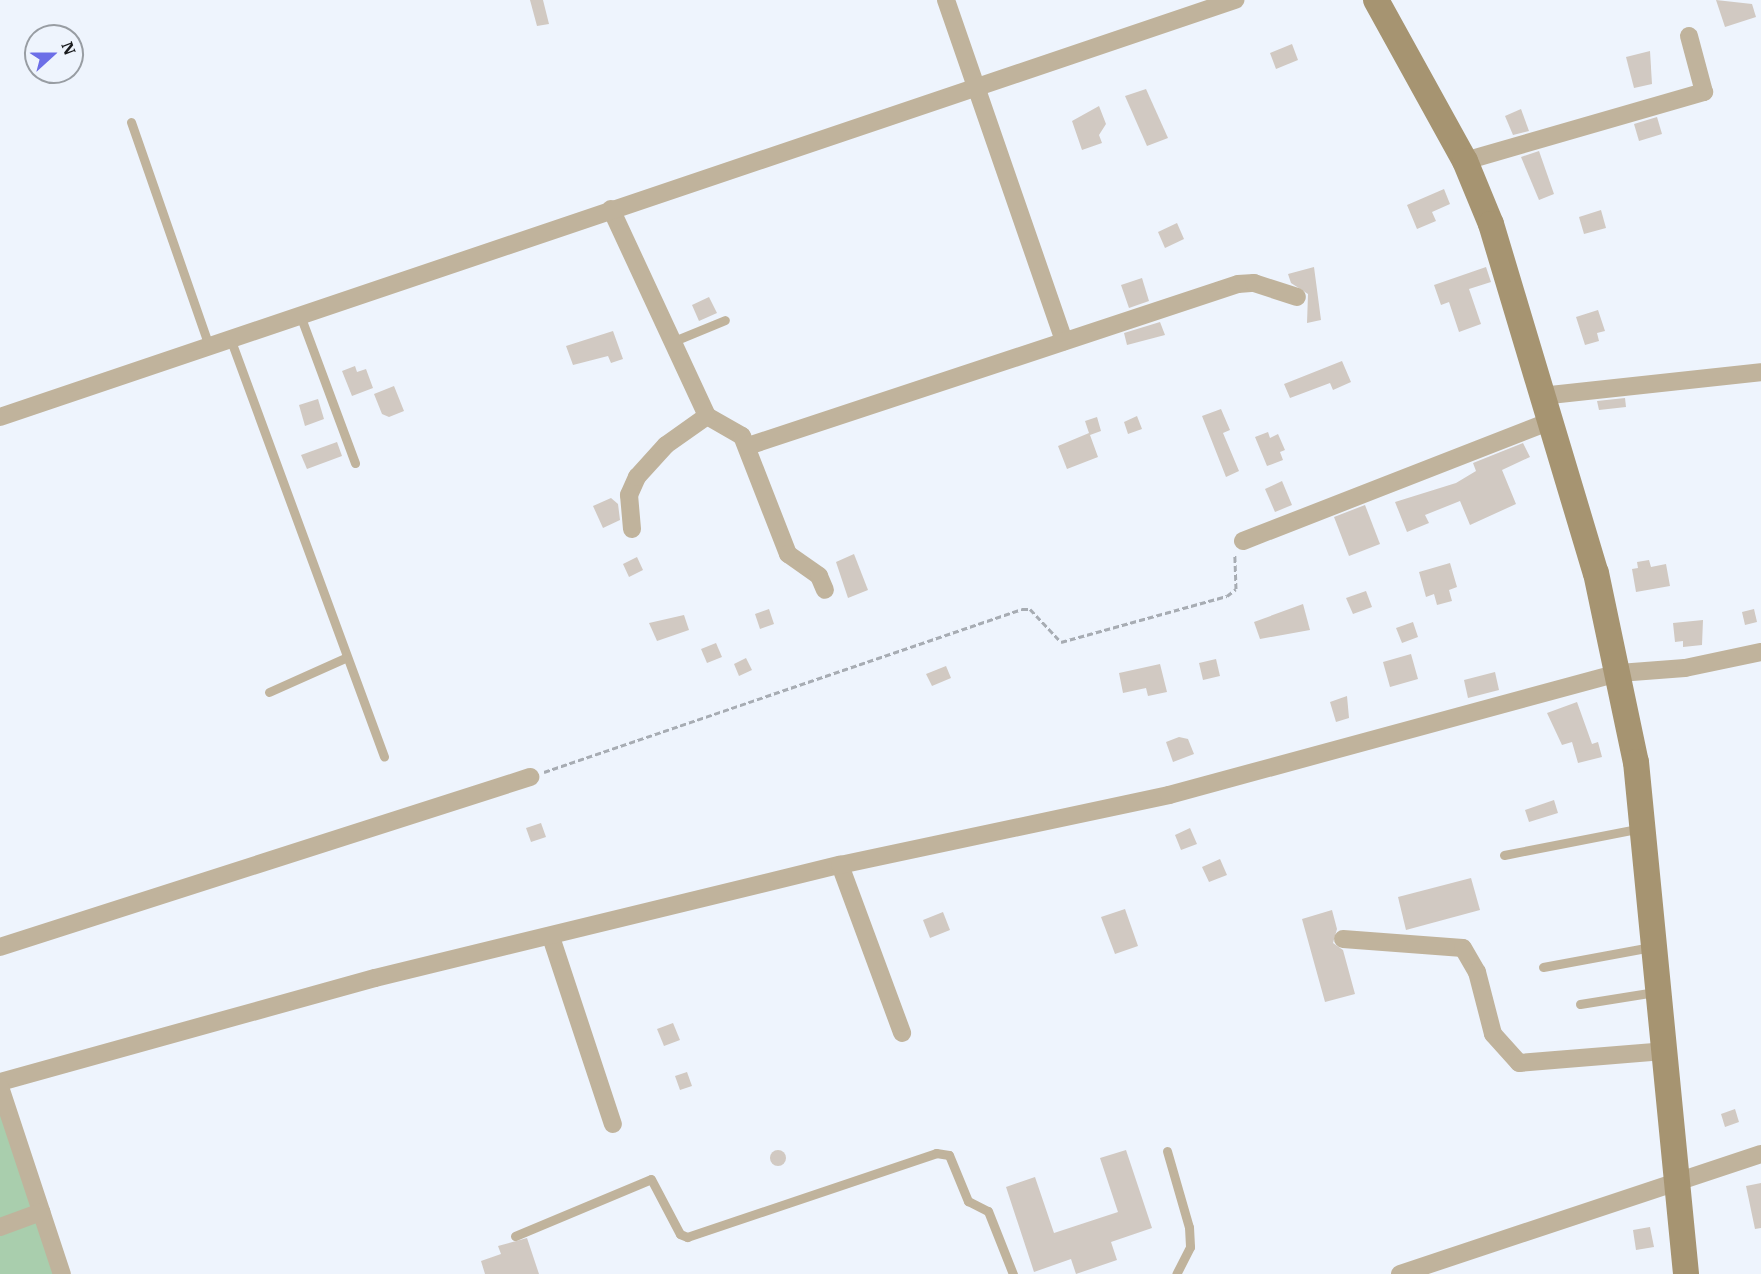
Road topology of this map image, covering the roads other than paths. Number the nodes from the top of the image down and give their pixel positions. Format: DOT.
graph roads {
  1 [pos="946,0"];
  2 [pos="1235,0"];
  3 [pos="1376,0"];
  4 [pos="1689,36"];
  5 [pos="977,86"];
  6 [pos="131,122"];
  7 [pos="1465,161"];
  8 [pos="611,209"];
  9 [pos="1297,297"];
  10 [pos="299,313"];
  11 [pos="725,320"];
  12 [pos="229,336"];
  13 [pos="1064,340"];
  14 [pos="674,341"];
  15 [pos="208,343"];
  16 [pos="1761,372"];
  17 [pos="1541,396"];
  18 [pos="707,416"];
  19 [pos="0,417"];
  20 [pos="1550,421"];
  21 [pos="748,446"];
  22 [pos="355,463"];
  23 [pos="632,528"];
  24 [pos="1243,541"];
  25 [pos="825,590"];
  26 [pos="1761,652"];
  27 [pos="345,658"];
  28 [pos="1619,673"];
  29 [pos="269,692"];
  30 [pos="384,757"];
  31 [pos="530,777"];
  32 [pos="1644,827"];
  33 [pos="1504,855"];
  34 [pos="840,866"];
  35 [pos="551,937"];
  36 [pos="1344,939"];
  37 [pos="1656,946"];
  38 [pos="0,947"];
  39 [pos="1543,967"];
  40 [pos="1661,991"];
  41 [pos="1580,1004"];
  42 [pos="902,1033"];
  43 [pos="1664,1051"];
  44 [pos="0,1084"];
  45 [pos="613,1124"];
  46 [pos="1167,1151"];
  47 [pos="1761,1154"];
  48 [pos="1678,1179"];
  49 [pos="41,1212"];
  50 [pos="0,1227"];
  51 [pos="515,1236"];
  52 [pos="62,1274"];
  53 [pos="1013,1274"];
  54 [pos="1176,1274"];
  55 [pos="1400,1274"];
  56 [pos="1686,1274"];
  1 -- 5 [label="street"];
  2 -- 5 [label="street"];
  3 -- 7 [label="street"];
  4 -- 7 [label="street"];
  5 -- 8 [label="street"];
  5 -- 13 [label="street"];
  6 -- 15 [label="lane"];
  7 -- 17 [label="street"];
  8 -- 10 [label="street"];
  8 -- 14 [label="street"];
  9 -- 13 [label="street"];
  10 -- 12 [label="street"];
  10 -- 22 [label="lane"];
  11 -- 14 [label="lane"];
  12 -- 15 [label="street"];
  12 -- 27 [label="lane"];
  13 -- 21 [label="street"];
  14 -- 18 [label="street"];
  15 -- 19 [label="street"];
  16 -- 17 [label="street"];
  17 -- 20 [label="street"];
  18 -- 21 [label="street"];
  18 -- 23 [label="street"];
  20 -- 24 [label="street"];
  20 -- 28 [label="street"];
  21 -- 25 [label="street"];
  26 -- 28 [label="street"];
  27 -- 29 [label="lane"];
  27 -- 30 [label="lane"];
  28 -- 32 [label="street"];
  28 -- 34 [label="street"];
  31 -- 38 [label="street"];
  32 -- 33 [label="lane"];
  32 -- 37 [label="street"];
  34 -- 35 [label="street"];
  34 -- 42 [label="street"];
  35 -- 44 [label="street"];
  35 -- 45 [label="street"];
  36 -- 43 [label="street"];
  37 -- 39 [label="lane"];
  37 -- 40 [label="street"];
  40 -- 41 [label="lane"];
  40 -- 43 [label="street"];
  43 -- 48 [label="street"];
  44 -- 49 [label="street"];
  46 -- 54 [label="lane"];
  47 -- 48 [label="street"];
  48 -- 55 [label="street"];
  48 -- 56 [label="street"];
  49 -- 50 [label="street"];
  49 -- 52 [label="street"];
  51 -- 53 [label="lane"];
}
